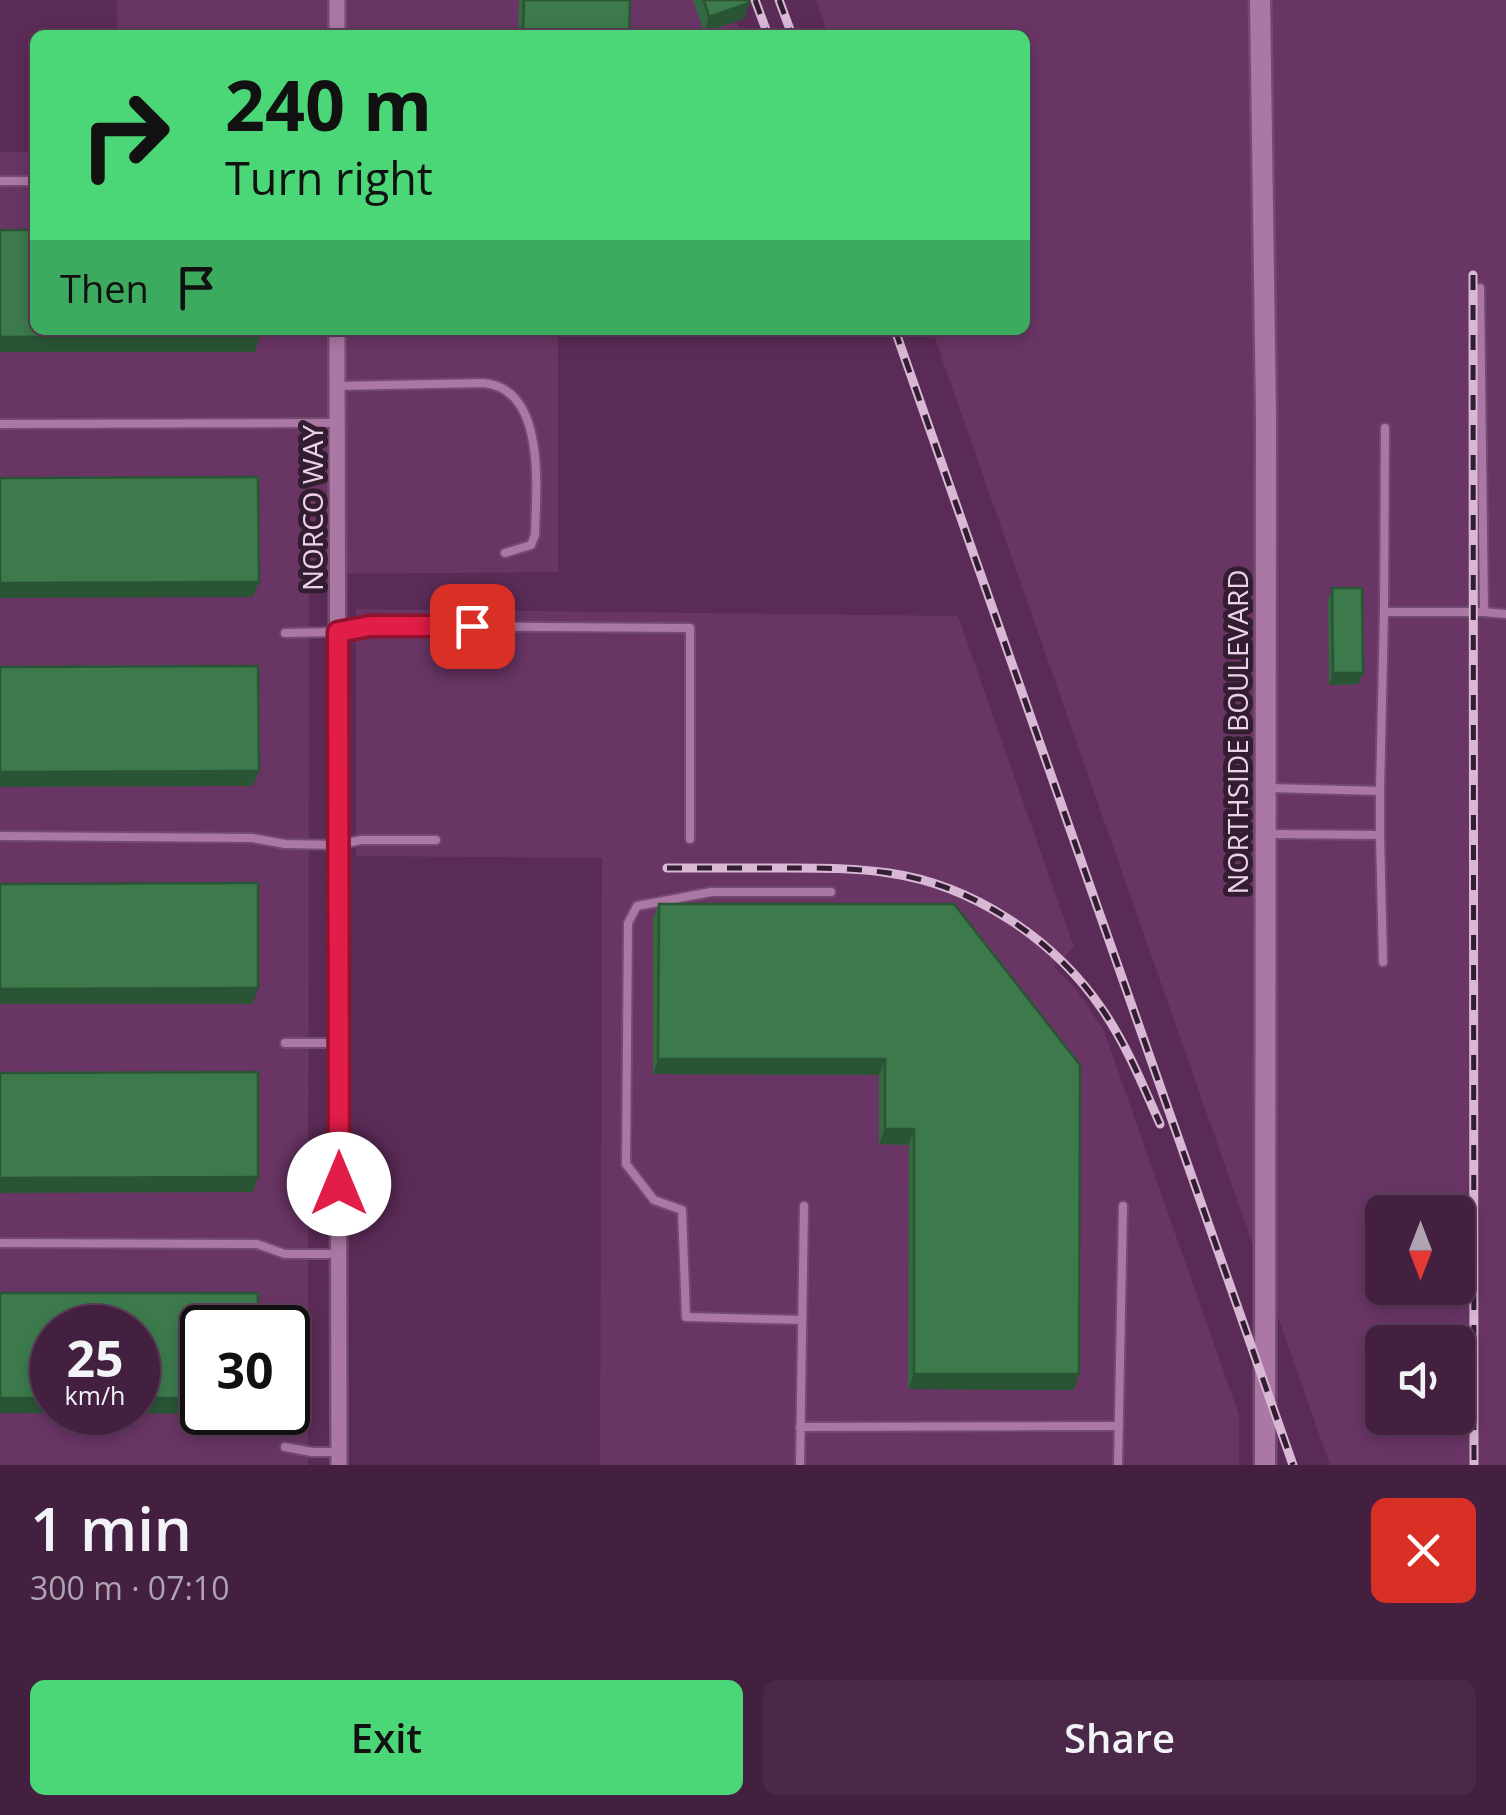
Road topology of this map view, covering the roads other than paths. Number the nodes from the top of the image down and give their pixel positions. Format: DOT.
graph roads {
  1 [pos="337,0"];
  2 [pos="1260,0"];
  3 [pos="337,30"];
  4 [pos="0,181"];
  5 [pos="30,181"];
  6 [pos="1480,288"];
  7 [pos="337,335"];
  8 [pos="338,386"];
  9 [pos="338,423"];
  10 [pos="0,424"];
  11 [pos="1385,428"];
  12 [pos="505,553"];
  13 [pos="1384,612"];
  14 [pos="1484,612"];
  15 [pos="1506,614"];
  16 [pos="338,632"];
  17 [pos="285,634"];
  18 [pos="1265,788"];
  19 [pos="1380,791"];
  20 [pos="1265,834"];
  21 [pos="1380,835"];
  22 [pos="0,836"];
  23 [pos="690,839"];
  24 [pos="436,840"];
  25 [pos="338,845"];
  26 [pos="831,892"];
  27 [pos="1383,962"];
  28 [pos="285,1043"];
  29 [pos="339,1043"];
  30 [pos="804,1206"];
  31 [pos="1123,1206"];
  32 [pos="0,1243"];
  33 [pos="339,1254"];
  34 [pos="802,1320"];
  35 [pos="1119,1426"];
  36 [pos="800,1427"];
  37 [pos="285,1447"];
  38 [pos="340,1458"];
  39 [pos="800,1465"];
  40 [pos="1118,1465"];
  41 [pos="1265,1465"];
  1 -- 3 [label="street"];
  2 -- 18 [label="main road, NORTHSIDE BOULEVARD"];
  4 -- 5 [label="lane"];
  6 -- 14 [label="lane"];
  7 -- 8 [label="street, NORCO WAY"];
  8 -- 9 [label="street, NORCO WAY"];
  8 -- 12 [label="lane"];
  9 -- 10 [label="lane"];
  9 -- 16 [label="street, NORCO WAY"];
  11 -- 13 [label="lane"];
  13 -- 14 [label="lane"];
  13 -- 19 [label="lane"];
  14 -- 15 [label="lane"];
  16 -- 17 [label="lane"];
  16 -- 23 [label="lane"];
  16 -- 25 [label="street, NORCO WAY"];
  18 -- 19 [label="lane"];
  18 -- 20 [label="main road, NORTHSIDE BOULEVARD"];
  19 -- 21 [label="lane"];
  20 -- 21 [label="lane"];
  20 -- 41 [label="main road, NORTHSIDE BOULEVARD"];
  21 -- 27 [label="lane"];
  22 -- 25 [label="lane"];
  24 -- 25 [label="lane"];
  25 -- 29 [label="street, NORCO WAY"];
  26 -- 34 [label="lane"];
  28 -- 29 [label="lane"];
  29 -- 33 [label="street, NORCO WAY"];
  30 -- 34 [label="lane"];
  31 -- 35 [label="lane"];
  32 -- 33 [label="lane"];
  33 -- 38 [label="street, NORCO WAY"];
  34 -- 36 [label="lane"];
  35 -- 36 [label="lane"];
  35 -- 40 [label="lane"];
  36 -- 39 [label="lane"];
  37 -- 38 [label="lane"];
}
